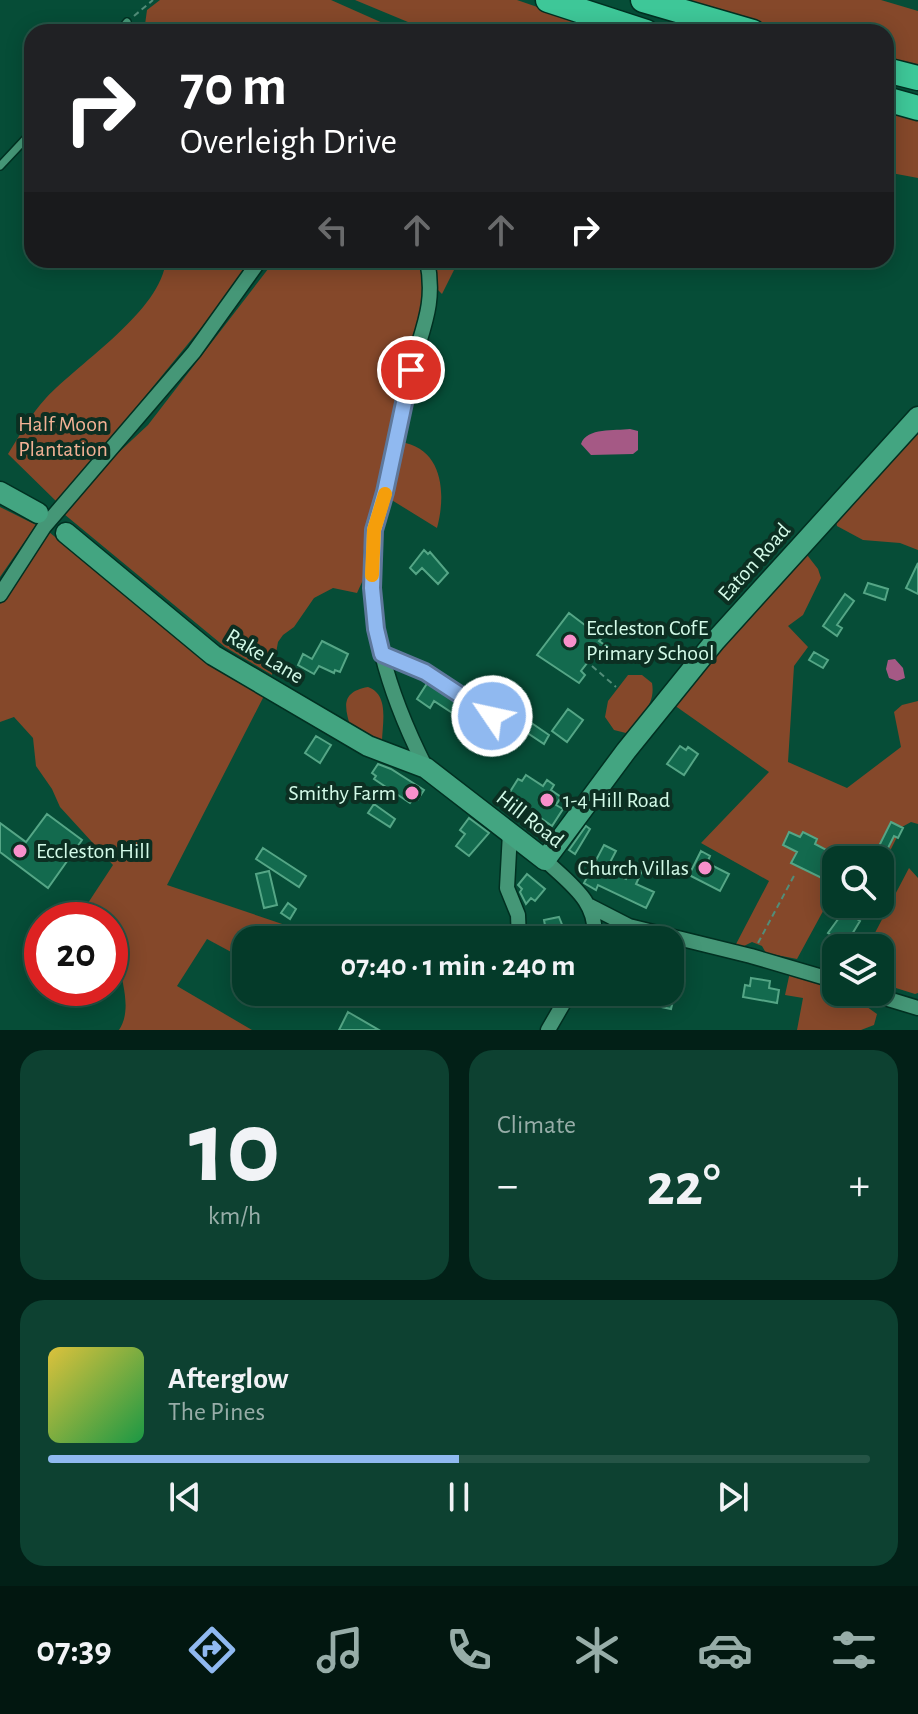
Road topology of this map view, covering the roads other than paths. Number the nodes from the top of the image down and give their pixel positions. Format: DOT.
graph roads {
  1 [pos="548,0"];
  2 [pos="643,0"];
  3 [pos="622,24"];
  4 [pos="726,24"];
  5 [pos="894,72"];
  6 [pos="918,78"];
  7 [pos="894,101"];
  8 [pos="918,108"];
  9 [pos="24,140"];
  10 [pos="0,166"];
  11 [pos="254,268"];
  12 [pos="429,268"];
  13 [pos="918,417"];
  14 [pos="0,492"];
  15 [pos="38,513"];
  16 [pos="66,533"];
  17 [pos="0,595"];
  18 [pos="382,654"];
  19 [pos="492,716"];
  20 [pos="426,768"];
  21 [pos="456,792"];
  22 [pos="510,833"];
  23 [pos="545,860"];
  24 [pos="590,906"];
  25 [pos="518,926"];
  26 [pos="595,926"];
  27 [pos="629,926"];
  28 [pos="684,940"];
  29 [pos="822,977"];
  30 [pos="894,1001"];
  31 [pos="562,1006"];
  32 [pos="918,1008"];
  33 [pos="548,1030"];
  1 -- 3 [label="highway"];
  2 -- 4 [label="highway"];
  5 -- 6 [label="highway"];
  7 -- 8 [label="highway"];
  9 -- 10 [label="lane"];
  11 -- 17 [label="street"];
  12 -- 18 [label="street"];
  13 -- 23 [label="street, Eaton Road"];
  14 -- 15 [label="street"];
  16 -- 20 [label="street, Rake Lane"];
  18 -- 19 [label="lane"];
  18 -- 20 [label="street"];
  20 -- 21 [label="street, Rake Lane"];
  21 -- 22 [label="street, Hill Road"];
  22 -- 23 [label="street, Hill Road"];
  22 -- 25 [label="street"];
  23 -- 24 [label="street, Hill Road"];
  24 -- 26 [label="street"];
  24 -- 27 [label="street"];
  28 -- 29 [label="street"];
  30 -- 32 [label="street"];
  31 -- 33 [label="street"];
}
